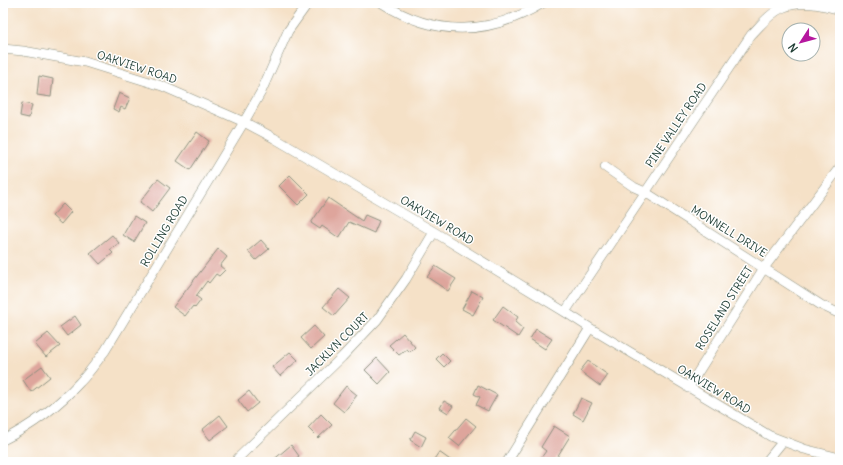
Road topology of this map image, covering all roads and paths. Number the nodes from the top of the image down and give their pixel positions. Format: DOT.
graph roads {
  1 [pos="308,3"];
  2 [pos="382,3"];
  3 [pos="543,3"];
  4 [pos="840,10"];
  5 [pos="3,49"];
  6 [pos="244,122"];
  7 [pos="605,167"];
  8 [pos="840,167"];
  9 [pos="645,192"];
  10 [pos="434,232"];
  11 [pos="764,268"];
  12 [pos="565,312"];
  13 [pos="840,314"];
  14 [pos="590,328"];
  15 [pos="688,388"];
  16 [pos="3,440"];
  17 [pos="783,441"];
  18 [pos="238,458"];
  19 [pos="840,458"];
  20 [pos="507,462"];
  21 [pos="766,462"];
  1 -- 6 [label="street, ROLLING ROAD"];
  2 -- 3 [label="street"];
  4 -- 9 [label="street, PINE VALLEY ROAD"];
  5 -- 6 [label="street, OAKVIEW ROAD"];
  6 -- 10 [label="street, OAKVIEW ROAD"];
  6 -- 16 [label="street, ROLLING ROAD"];
  7 -- 9 [label="street, MONNELL DRIVE"];
  8 -- 11 [label="street, ROSELAND STREET"];
  9 -- 11 [label="street, MONNELL DRIVE"];
  9 -- 12 [label="street, PINE VALLEY ROAD"];
  10 -- 12 [label="street, OAKVIEW ROAD"];
  10 -- 18 [label="street, JACKLYN COURT"];
  11 -- 13 [label="street, MONNELL DRIVE"];
  11 -- 15 [label="street, ROSELAND STREET"];
  12 -- 14 [label="street, OAKVIEW ROAD"];
  14 -- 15 [label="street, OAKVIEW ROAD"];
  14 -- 20 [label="street"];
  15 -- 17 [label="street, OAKVIEW ROAD"];
  17 -- 19 [label="street, OAKVIEW ROAD"];
  17 -- 21 [label="street"];
}
